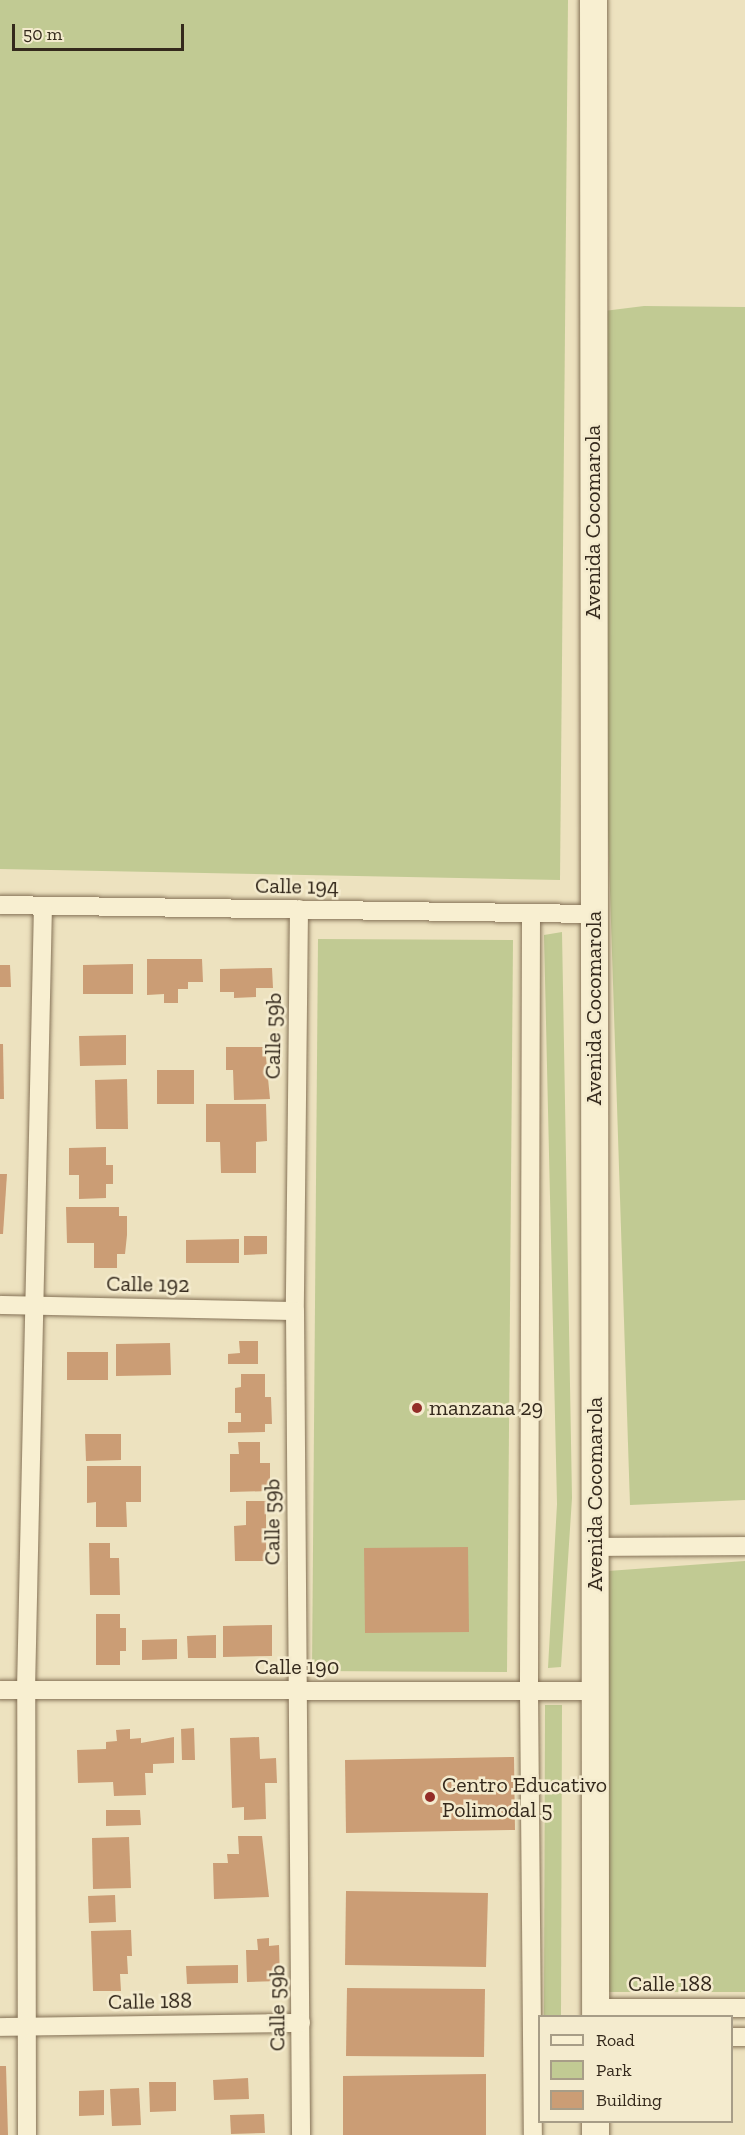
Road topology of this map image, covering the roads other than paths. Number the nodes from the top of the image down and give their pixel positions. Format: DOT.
graph roads {
  1 [pos="593,0"];
  2 [pos="0,905"];
  3 [pos="43,906"];
  4 [pos="299,909"];
  5 [pos="594,914"];
  6 [pos="531,916"];
  7 [pos="0,1305"];
  8 [pos="31,1306"];
  9 [pos="295,1311"];
  10 [pos="745,1546"];
  11 [pos="595,1547"];
  12 [pos="0,1690"];
  13 [pos="26,1690"];
  14 [pos="297,1691"];
  15 [pos="529,1691"];
  16 [pos="595,1691"];
  17 [pos="745,2008"];
  18 [pos="595,2012"];
  19 [pos="301,2023"];
  20 [pos="0,2027"];
  21 [pos="26,2027"];
  22 [pos="27,2135"];
  23 [pos="301,2135"];
  24 [pos="533,2135"];
  1 -- 5 [label="main road, Avenida Cocomarola"];
  2 -- 3 [label="street, Calle 194"];
  3 -- 4 [label="street, Calle 194"];
  3 -- 8 [label="street"];
  4 -- 6 [label="street, Calle 194"];
  4 -- 9 [label="street, Calle 59b"];
  5 -- 6 [label="street, Calle 194"];
  5 -- 11 [label="main road, Avenida Cocomarola"];
  6 -- 15 [label="street"];
  7 -- 8 [label="street, Calle 192"];
  8 -- 9 [label="street, Calle 192"];
  8 -- 13 [label="street"];
  9 -- 14 [label="street, Calle 59b"];
  10 -- 11 [label="street"];
  11 -- 16 [label="main road, Avenida Cocomarola"];
  12 -- 13 [label="street, Calle 190"];
  13 -- 14 [label="street, Calle 190"];
  13 -- 21 [label="street"];
  14 -- 15 [label="street, Calle 190"];
  14 -- 19 [label="street, Calle 59b"];
  15 -- 16 [label="street, Calle 190"];
  15 -- 24 [label="street"];
  16 -- 18 [label="main road, Avenida Cocomarola"];
  17 -- 18 [label="street, Calle 188"];
  19 -- 21 [label="street, Calle 188"];
  19 -- 23 [label="street, Calle 59b"];
  20 -- 21 [label="street, Calle 188"];
  21 -- 22 [label="street"];
}
